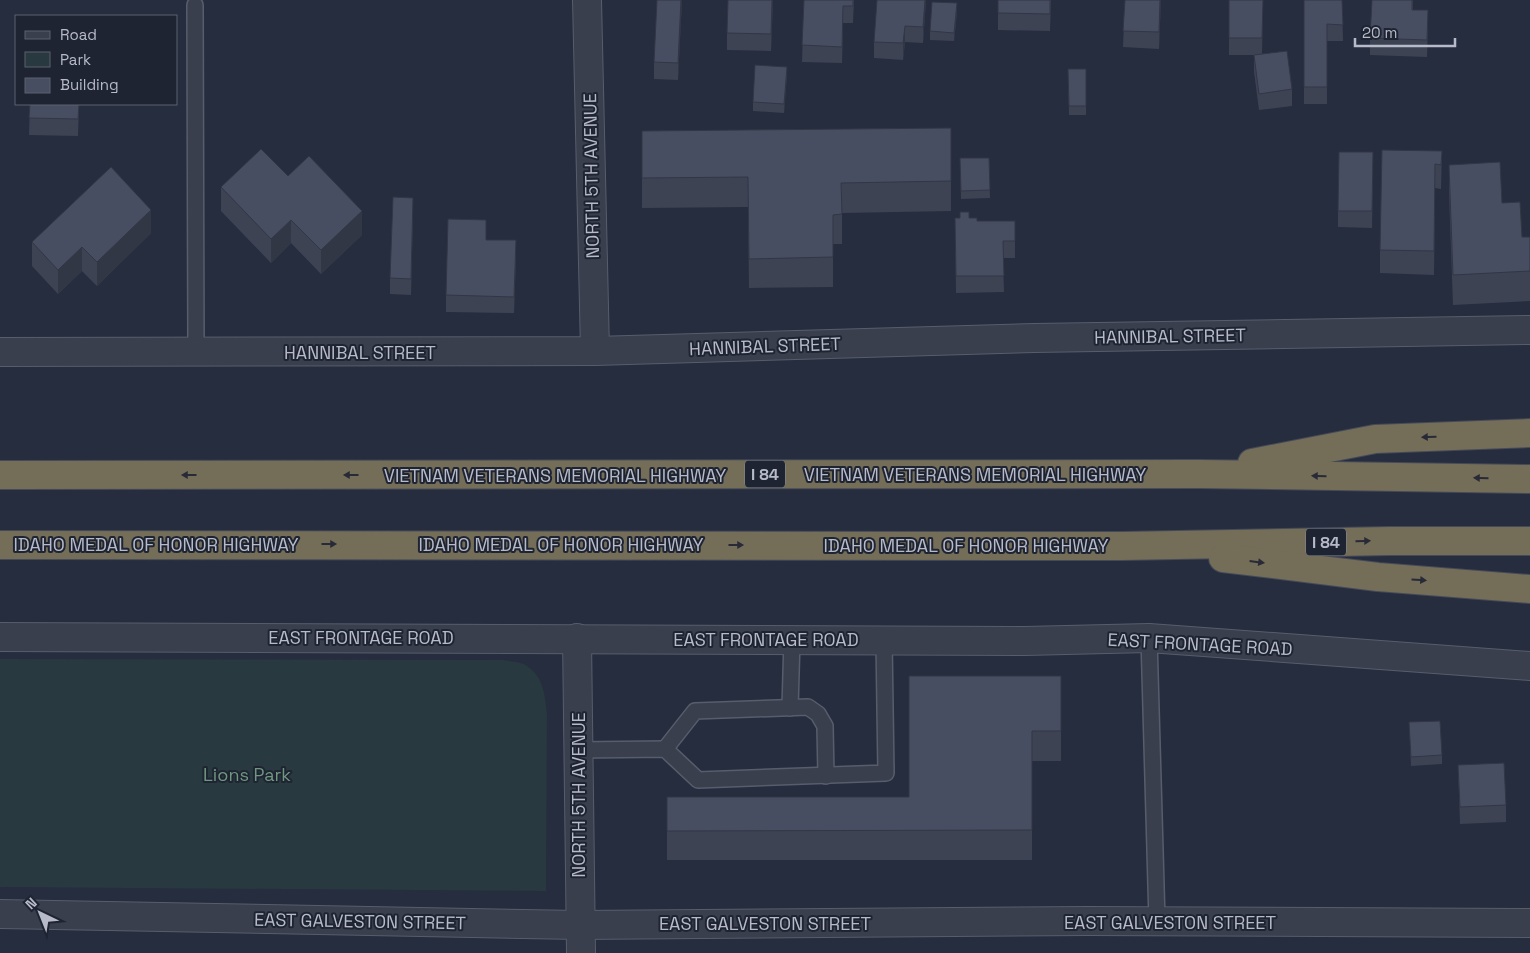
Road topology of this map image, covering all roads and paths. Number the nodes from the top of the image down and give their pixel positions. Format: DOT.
graph roads {
  1 [pos="587,0"];
  2 [pos="195,5"];
  3 [pos="1530,330"];
  4 [pos="595,351"];
  5 [pos="0,352"];
  6 [pos="196,352"];
  7 [pos="1530,433"];
  8 [pos="1199,474"];
  9 [pos="0,475"];
  10 [pos="1530,479"];
  11 [pos="1530,540"];
  12 [pos="0,545"];
  13 [pos="1122,546"];
  14 [pos="1530,589"];
  15 [pos="0,637"];
  16 [pos="577,638"];
  17 [pos="1150,638"];
  18 [pos="792,639"];
  19 [pos="884,640"];
  20 [pos="1530,666"];
  21 [pos="790,708"];
  22 [pos="665,748"];
  23 [pos="578,750"];
  24 [pos="826,776"];
  25 [pos="0,914"];
  26 [pos="1157,921"];
  27 [pos="1530,923"];
  28 [pos="579,925"];
  29 [pos="581,953"];
  1 -- 4 [label="street, NORTH 5TH AVENUE"];
  2 -- 6 [label="lane"];
  3 -- 4 [label="street, HANNIBAL STREET"];
  4 -- 6 [label="street, HANNIBAL STREET"];
  5 -- 6 [label="street, HANNIBAL STREET"];
  7 -- 8 [label="highway, one-way"];
  8 -- 9 [label="highway, VIETNAM VETERANS MEMORIAL HIGHWAY / I 84, one-way"];
  10 -- 8 [label="highway, VIETNAM VETERANS MEMORIAL HIGHWAY / I 84, one-way"];
  13 -- 11 [label="highway, I 84, one-way"];
  12 -- 13 [label="highway, IDAHO MEDAL OF HONOR HIGHWAY / I 84, one-way"];
  13 -- 14 [label="highway, one-way"];
  15 -- 16 [label="street, EAST FRONTAGE ROAD"];
  16 -- 18 [label="street, EAST FRONTAGE ROAD"];
  16 -- 23 [label="street, NORTH 5TH AVENUE"];
  17 -- 19 [label="street, EAST FRONTAGE ROAD"];
  17 -- 20 [label="street, EAST FRONTAGE ROAD"];
  17 -- 26 [label="lane"];
  18 -- 19 [label="street, EAST FRONTAGE ROAD"];
  18 -- 21 [label="lane"];
  19 -- 24 [label="lane"];
  21 -- 22 [label="lane"];
  21 -- 24 [label="lane"];
  22 -- 23 [label="lane"];
  22 -- 24 [label="lane"];
  23 -- 28 [label="street, NORTH 5TH AVENUE"];
  25 -- 28 [label="street, EAST GALVESTON STREET"];
  26 -- 27 [label="street, EAST GALVESTON STREET"];
  26 -- 28 [label="street, EAST GALVESTON STREET"];
  28 -- 29 [label="street, NORTH 5TH AVENUE"];
}
